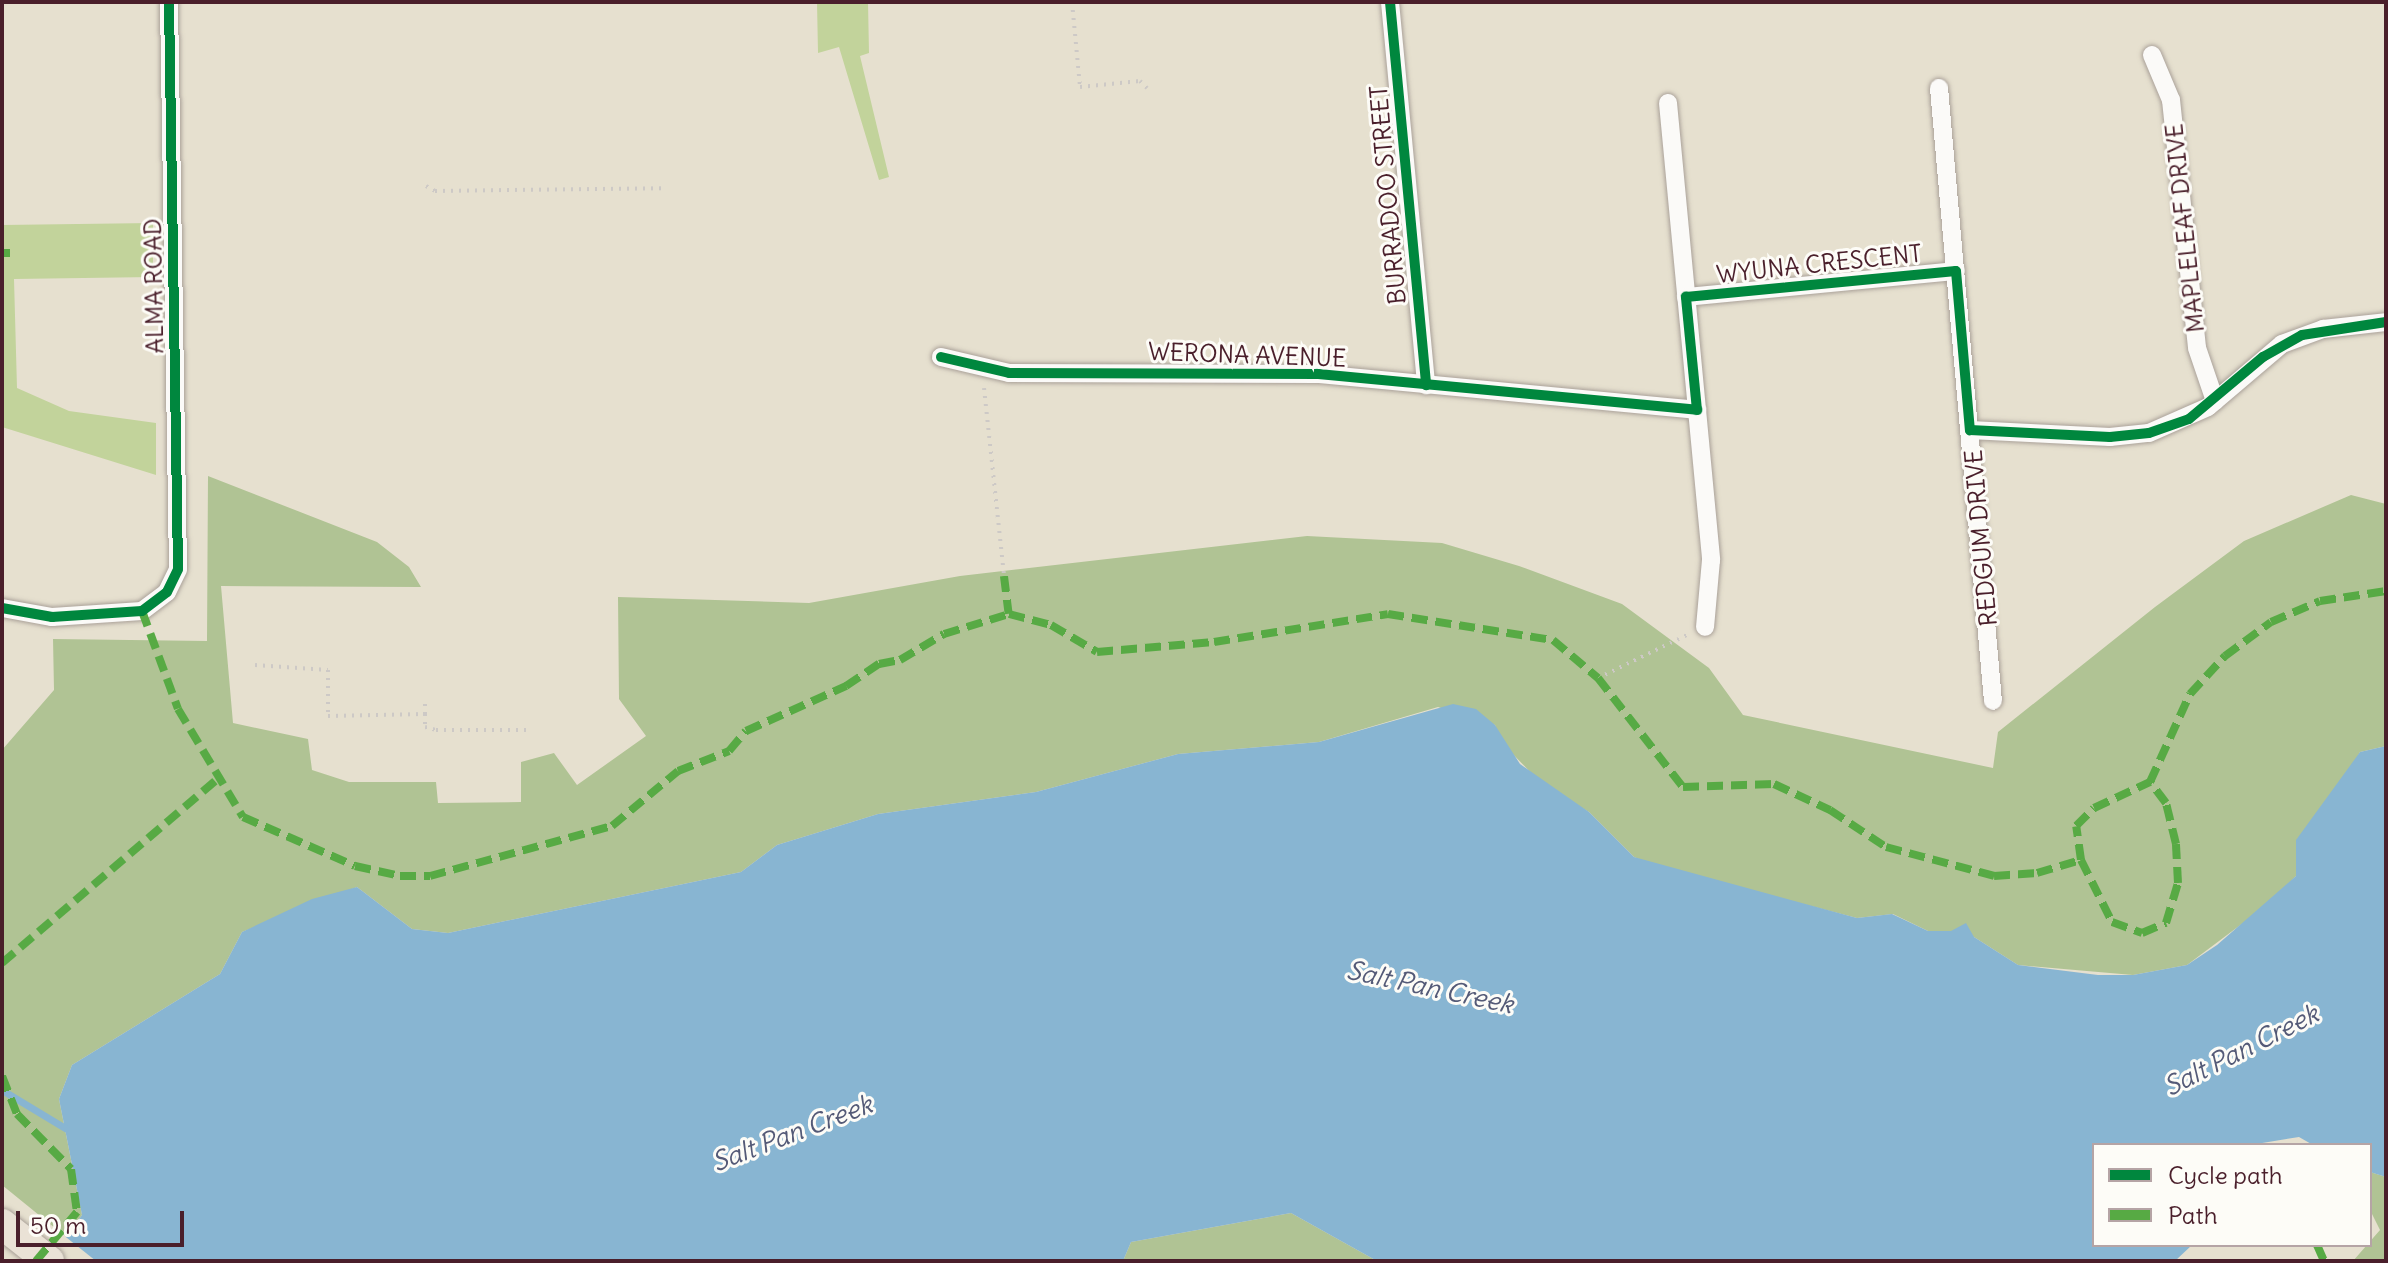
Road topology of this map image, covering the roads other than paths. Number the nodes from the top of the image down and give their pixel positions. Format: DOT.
graph roads {
  1 [pos="169,2"];
  2 [pos="1390,2"];
  3 [pos="2152,55"];
  4 [pos="1939,88"];
  5 [pos="1668,103"];
  6 [pos="1956,271"];
  7 [pos="1686,297"];
  8 [pos="2386,322"];
  9 [pos="941,357"];
  10 [pos="1426,385"];
  11 [pos="2215,401"];
  12 [pos="1697,410"];
  13 [pos="1970,430"];
  14 [pos="2,608"];
  15 [pos="1705,627"];
  16 [pos="1993,701"];
  17 [pos="2,1224"];
  18 [pos="49,1261"];
  1 -- 14 [label="street, ALMA ROAD"];
  2 -- 10 [label="street, BURRADOO STREET"];
  3 -- 11 [label="street, MAPLELEAF DRIVE"];
  4 -- 6 [label="street, REDGUM DRIVE"];
  5 -- 7 [label="street"];
  6 -- 7 [label="street, WYUNA CRESCENT"];
  6 -- 13 [label="street, REDGUM DRIVE"];
  7 -- 12 [label="street"];
  8 -- 11 [label="street"];
  9 -- 10 [label="street, WERONA AVENUE"];
  10 -- 12 [label="street, WERONA AVENUE"];
  11 -- 13 [label="street"];
  12 -- 15 [label="street"];
  13 -- 16 [label="street, REDGUM DRIVE"];
  17 -- 18 [label="main road"];
}
